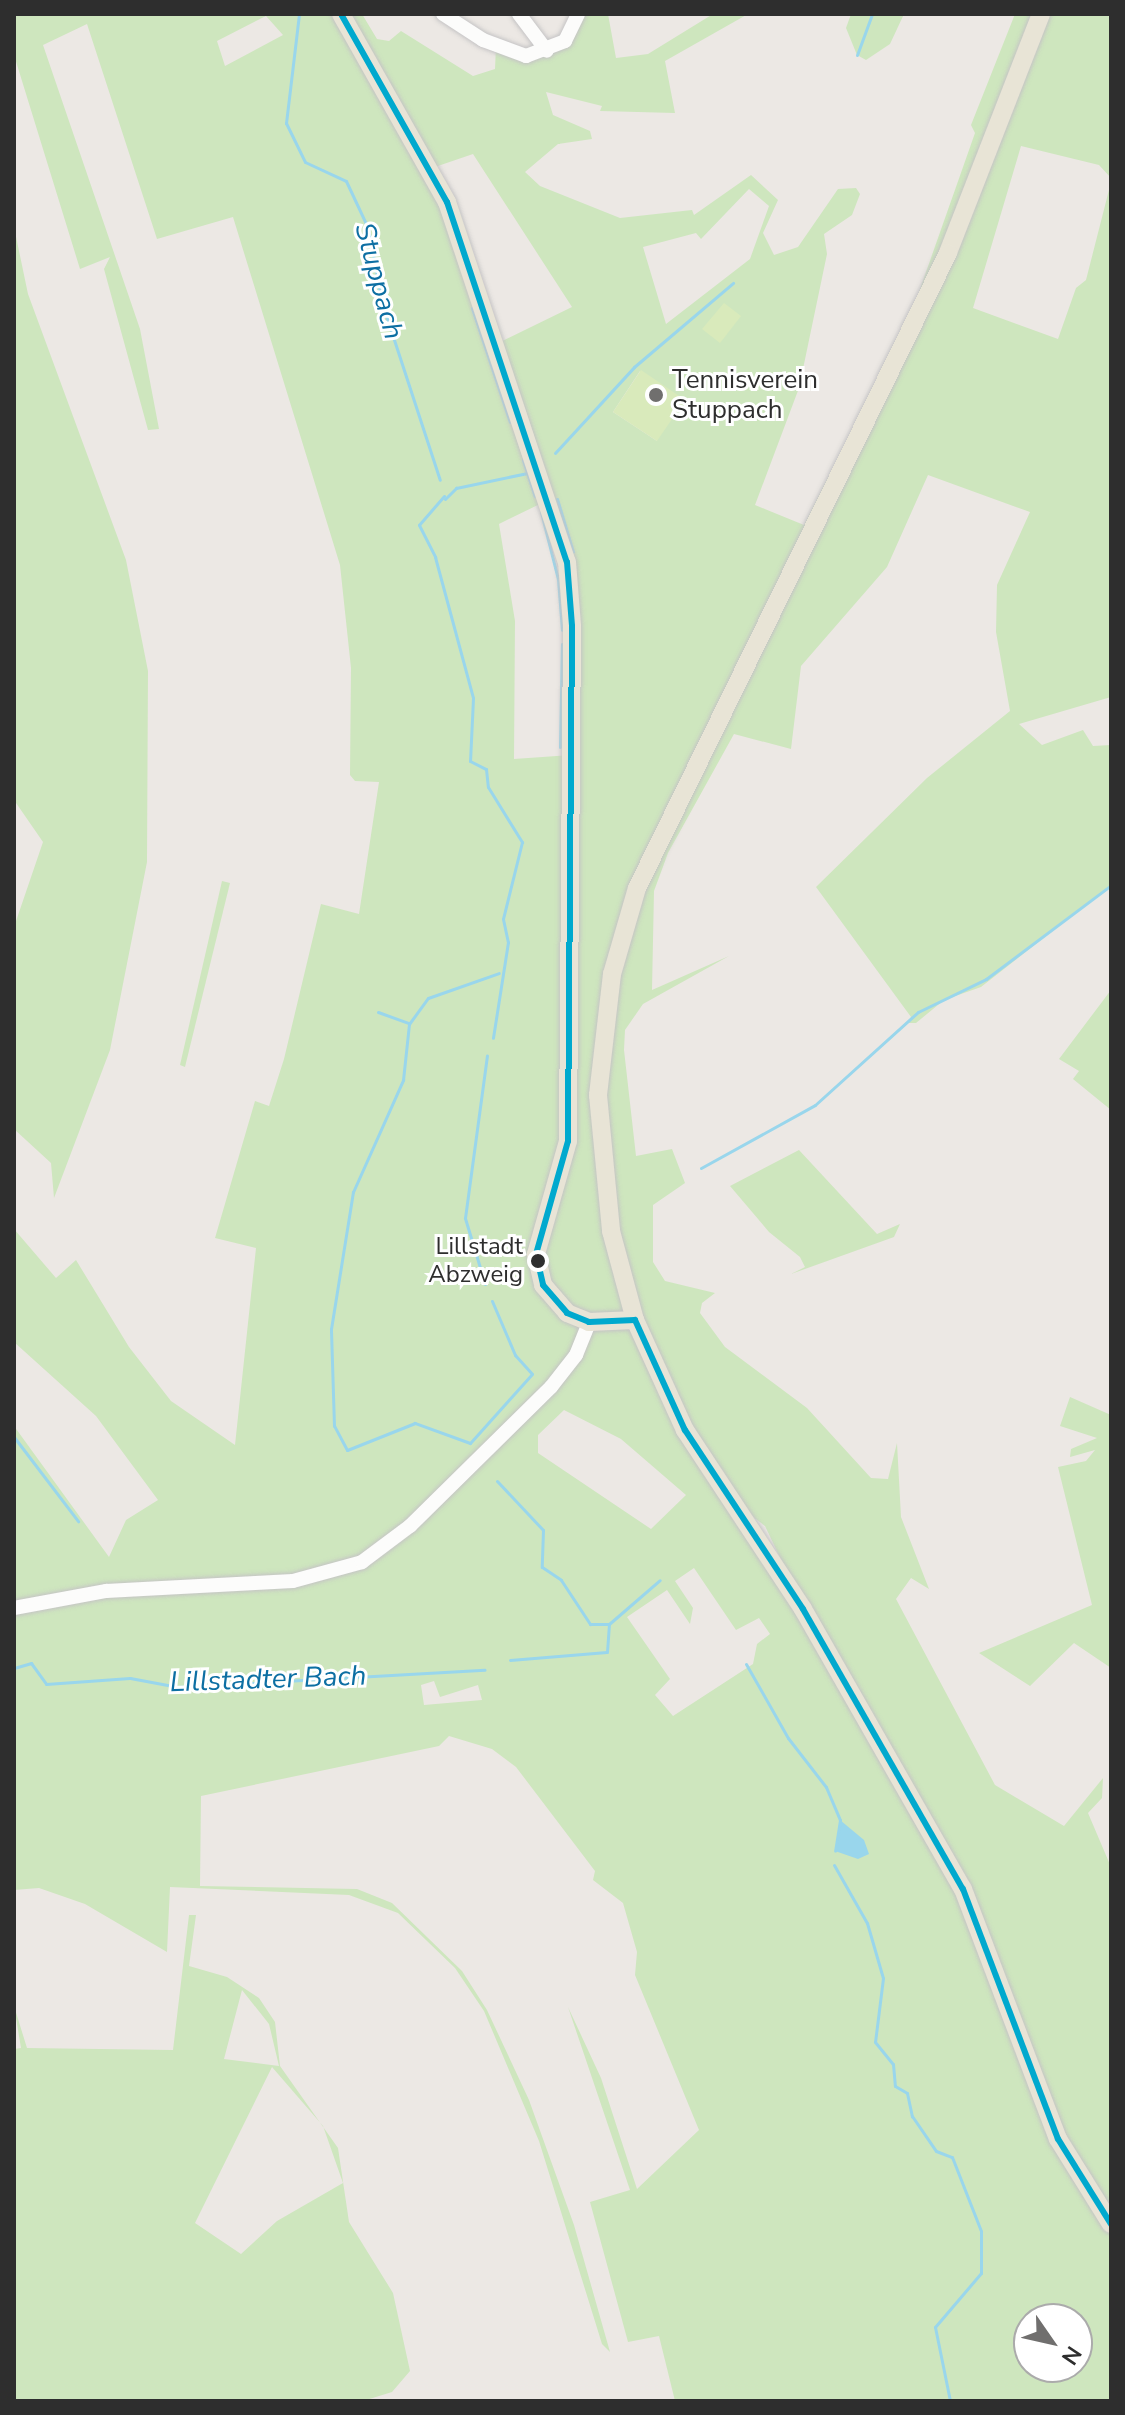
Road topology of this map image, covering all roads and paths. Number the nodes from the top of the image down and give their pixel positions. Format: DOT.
graph roads {
  1 [pos="341,14"];
  2 [pos="443,14"];
  3 [pos="519,14"];
  4 [pos="578,14"];
  5 [pos="1041,14"];
  6 [pos="547,51"];
  7 [pos="621,1267"];
  8 [pos="635,1320"];
  9 [pos="596,1322"];
  10 [pos="14,1608"];
  11 [pos="1111,2224"];
  1 -- 9 [label="main road"];
  2 -- 6 [label="street"];
  3 -- 6 [label="street"];
  4 -- 6 [label="street"];
  5 -- 7 [label="main road"];
  7 -- 8 [label="main road"];
  7 -- 9 [label="main road"];
  8 -- 9 [label="main road"];
  8 -- 11 [label="main road"];
  9 -- 10 [label="street"];
}
